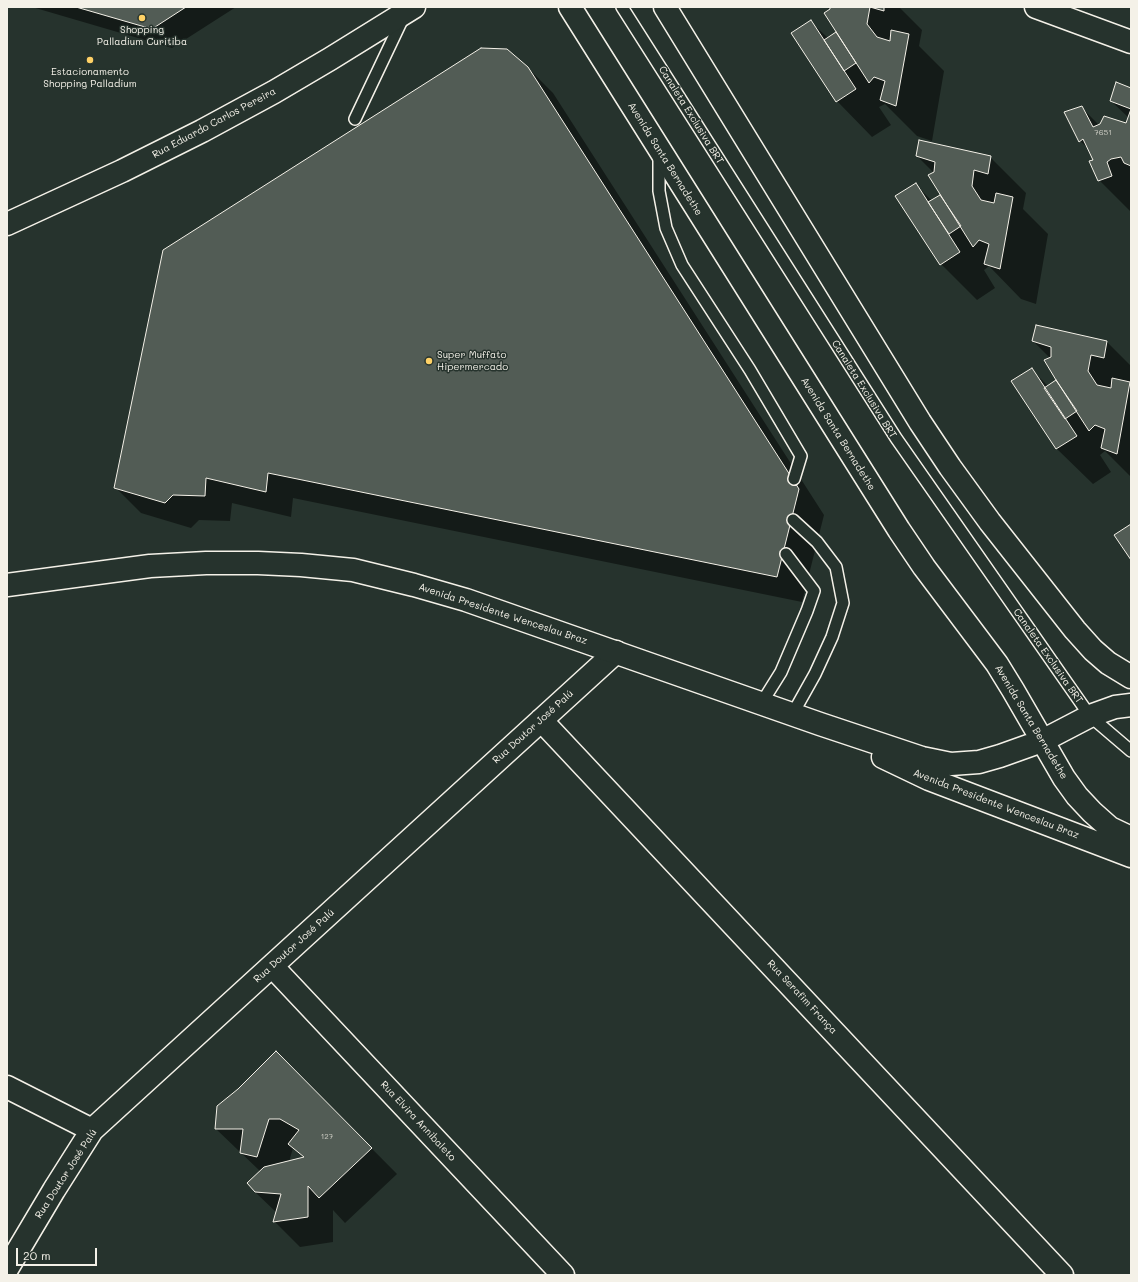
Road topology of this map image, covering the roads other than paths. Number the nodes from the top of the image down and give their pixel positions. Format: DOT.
graph roads {
  1 [pos="570,7"];
  2 [pos="622,7"];
  3 [pos="665,7"];
  4 [pos="1036,7"];
  5 [pos="410,9"];
  6 [pos="1131,42"];
  7 [pos="355,119"];
  8 [pos="659,149"];
  9 [pos="7,224"];
  10 [pos="794,480"];
  11 [pos="793,520"];
  12 [pos="786,554"];
  13 [pos="7,585"];
  14 [pos="616,652"];
  15 [pos="1131,677"];
  16 [pos="761,704"];
  17 [pos="1131,705"];
  18 [pos="792,715"];
  19 [pos="1090,716"];
  20 [pos="541,720"];
  21 [pos="820,724"];
  22 [pos="1042,741"];
  23 [pos="1131,752"];
  24 [pos="1131,838"];
  25 [pos="1131,856"];
  26 [pos="272,966"];
  27 [pos="7,1087"];
  28 [pos="92,1130"];
  29 [pos="7,1268"];
  30 [pos="563,1275"];
  31 [pos="1062,1275"];
  1 -- 8 [label="street, Avenida Santa Bernadethe"];
  2 -- 19 [label="lane, Canaleta Exclusiva BRT"];
  3 -- 15 [label="street"];
  4 -- 6 [label="street"];
  5 -- 7 [label="lane"];
  5 -- 9 [label="street, Rua Eduardo Carlos Pereira"];
  8 -- 10 [label="lane"];
  8 -- 22 [label="street, Avenida Santa Bernadethe"];
  11 -- 18 [label="lane"];
  12 -- 16 [label="lane"];
  13 -- 14 [label="street, Avenida Presidente Wenceslau Braz"];
  14 -- 16 [label="street, Avenida Presidente Wenceslau Braz"];
  14 -- 20 [label="street, Rua Doutor José Palú"];
  16 -- 18 [label="street, Avenida Presidente Wenceslau Braz"];
  17 -- 19 [label="street, Avenida Presidente Wenceslau Braz"];
  18 -- 21 [label="street, Avenida Presidente Wenceslau Braz"];
  19 -- 22 [label="street, Avenida Presidente Wenceslau Braz"];
  19 -- 23 [label="lane, Canaleta Exclusiva BRT"];
  20 -- 26 [label="street, Rua Doutor José Palú"];
  20 -- 31 [label="street, Rua Serafim França"];
  21 -- 22 [label="street, Avenida Presidente Wenceslau Braz"];
  21 -- 25 [label="street, Avenida Presidente Wenceslau Braz"];
  22 -- 24 [label="street, Avenida Santa Bernadethe"];
  26 -- 28 [label="street, Rua Doutor José Palú"];
  26 -- 30 [label="street, Rua Elvira Annibaleto"];
  27 -- 28 [label="street"];
  28 -- 29 [label="street, Rua Doutor José Palú"];
}
